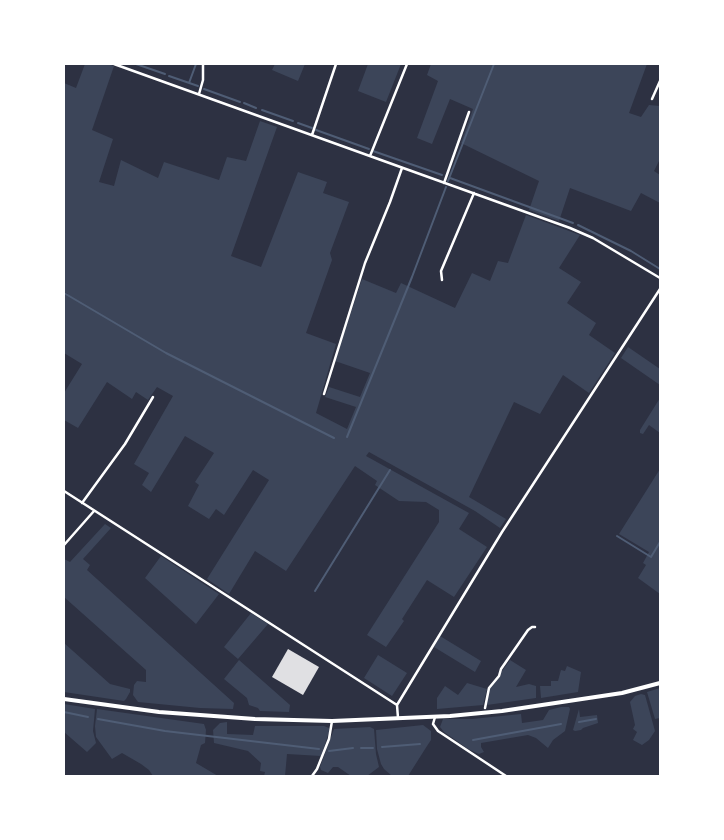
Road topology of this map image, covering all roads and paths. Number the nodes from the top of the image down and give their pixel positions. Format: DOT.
graph roads {
  1 [pos="114,64"];
  2 [pos="204,64"];
  3 [pos="336,64"];
  4 [pos="407,64"];
  5 [pos="660,81"];
  6 [pos="199,94"];
  7 [pos="652,99"];
  8 [pos="469,112"];
  9 [pos="312,135"];
  10 [pos="370,156"];
  11 [pos="402,168"];
  12 [pos="444,183"];
  13 [pos="474,194"];
  14 [pos="660,278"];
  15 [pos="442,280"];
  16 [pos="660,290"];
  17 [pos="324,394"];
  18 [pos="153,397"];
  19 [pos="64,491"];
  20 [pos="82,503"];
  21 [pos="94,511"];
  22 [pos="64,545"];
  23 [pos="535,627"];
  24 [pos="660,683"];
  25 [pos="64,699"];
  26 [pos="397,704"];
  27 [pos="485,708"];
  28 [pos="434,717"];
  29 [pos="399,719"];
  30 [pos="332,721"];
  31 [pos="312,776"];
  32 [pos="506,776"];
  1 -- 6 [label="street"];
  2 -- 6 [label="street"];
  3 -- 9 [label="street"];
  4 -- 10 [label="street"];
  5 -- 7 [label="street"];
  6 -- 9 [label="street"];
  8 -- 12 [label="street"];
  9 -- 10 [label="street"];
  10 -- 11 [label="street"];
  11 -- 12 [label="street"];
  11 -- 17 [label="street"];
  12 -- 13 [label="street"];
  13 -- 14 [label="street"];
  13 -- 15 [label="street"];
  16 -- 26 [label="street"];
  18 -- 20 [label="street"];
  19 -- 20 [label="street"];
  20 -- 21 [label="street"];
  21 -- 22 [label="street"];
  21 -- 26 [label="street"];
  23 -- 27 [label="street"];
  24 -- 28 [label="main road"];
  25 -- 30 [label="main road"];
  26 -- 29 [label="street"];
  28 -- 29 [label="main road"];
  28 -- 32 [label="street"];
  29 -- 30 [label="main road"];
  30 -- 31 [label="street"];
}
